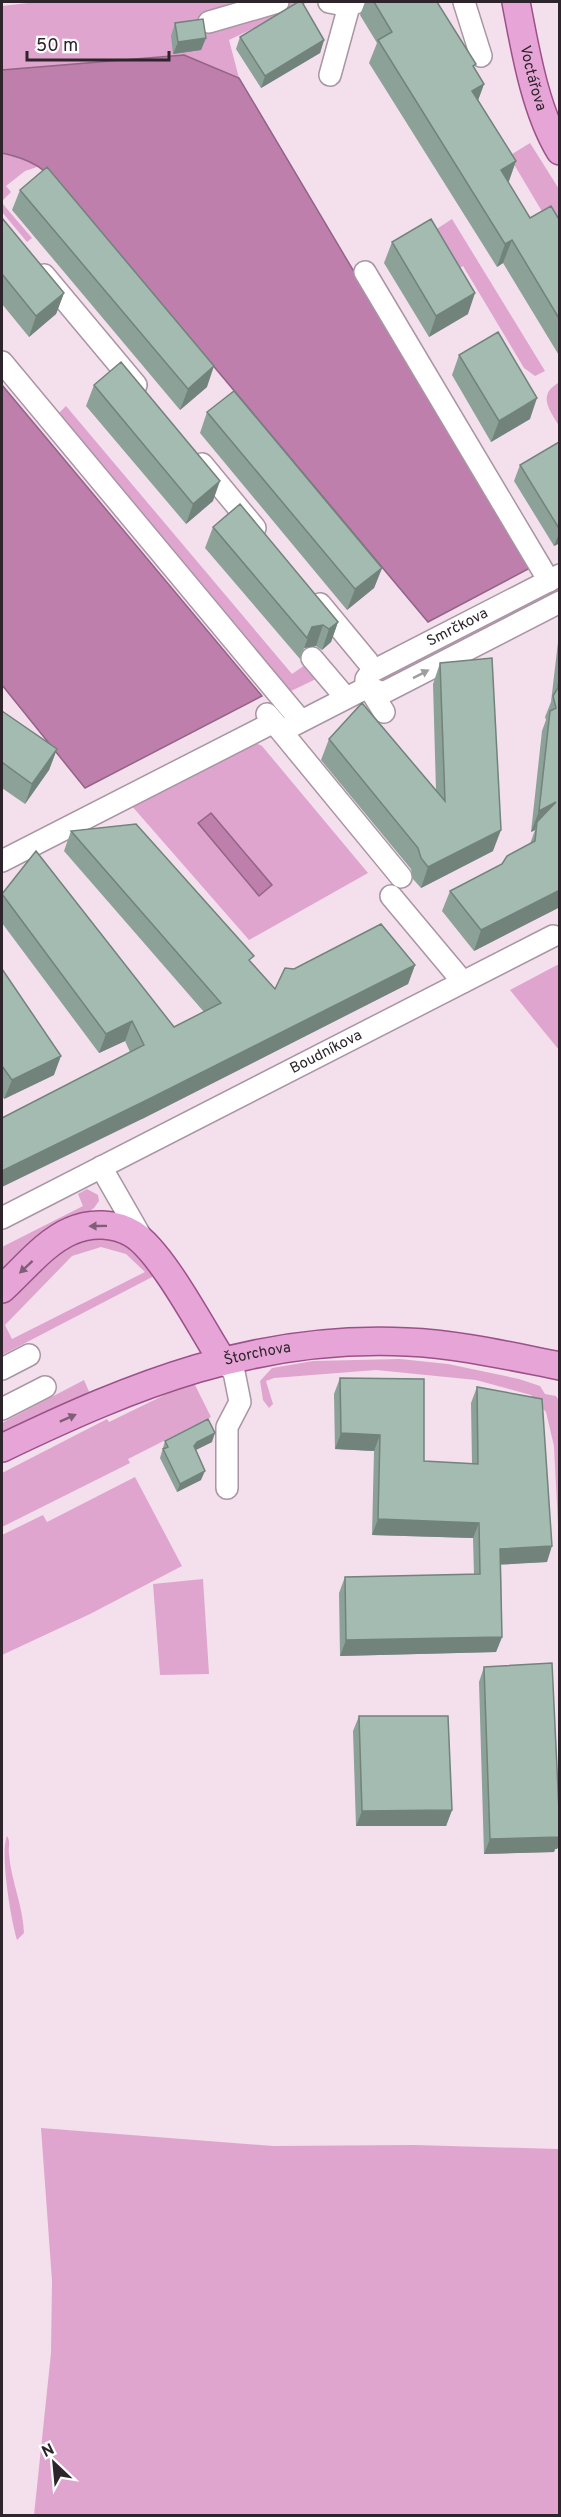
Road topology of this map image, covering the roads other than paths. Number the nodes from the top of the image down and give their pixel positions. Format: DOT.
graph roads {
  1 [pos="278,2"];
  2 [pos="464,2"];
  3 [pos="516,2"];
  4 [pos="345,3"];
  5 [pos="209,22"];
  6 [pos="481,56"];
  7 [pos="330,75"];
  8 [pos="560,152"];
  9 [pos="34,263"];
  10 [pos="365,272"];
  11 [pos="2,362"];
  12 [pos="145,396"];
  13 [pos="190,450"];
  14 [pos="265,540"];
  15 [pos="554,578"];
  16 [pos="310,593"];
  17 [pos="560,602"];
  18 [pos="312,658"];
  19 [pos="368,662"];
  20 [pos="368,687"];
  21 [pos="346,698"];
  22 [pos="384,712"];
  23 [pos="301,721"];
  24 [pos="274,722"];
  25 [pos="2,861"];
  26 [pos="401,877"];
  27 [pos="391,896"];
  28 [pos="553,936"];
  29 [pos="463,982"];
  30 [pos="101,1167"];
  31 [pos="2,1218"];
  32 [pos="145,1245"];
  33 [pos="2,1289"];
  34 [pos="29,1355"];
  35 [pos="222,1360"];
  36 [pos="560,1366"];
  37 [pos="2,1369"];
  38 [pos="2,1394"];
  39 [pos="2,1409"];
  40 [pos="2,1448"];
  41 [pos="227,1488"];
  1 -- 5 [label="street"];
  2 -- 6 [label="street"];
  3 -- 8 [label="main road, Voctářova"];
  4 -- 7 [label="street"];
  9 -- 12 [label="street"];
  10 -- 15 [label="street"];
  11 -- 23 [label="street"];
  13 -- 14 [label="street"];
  15 -- 20 [label="street, Smrčkova"];
  16 -- 19 [label="street"];
  20 -- 17 [label="street, Smrčkova, one-way"];
  18 -- 21 [label="street"];
  20 -- 21 [label="street, Smrčkova"];
  20 -- 22 [label="street"];
  21 -- 23 [label="street, Smrčkova"];
  23 -- 24 [label="street, Smrčkova"];
  24 -- 25 [label="street, Smrčkova"];
  24 -- 26 [label="street"];
  27 -- 29 [label="street"];
  28 -- 29 [label="street, Boudníkova"];
  29 -- 30 [label="street, Boudníkova"];
  30 -- 31 [label="street"];
  30 -- 32 [label="street, Štorchova"];
  32 -- 33 [label="main road, one-way"];
  32 -- 35 [label="main road, Štorchova"];
  34 -- 37 [label="street"];
  35 -- 36 [label="main road, Štorchova"];
  40 -- 35 [label="main road, one-way"];
  35 -- 41 [label="street"];
  38 -- 39 [label="street"];
}
